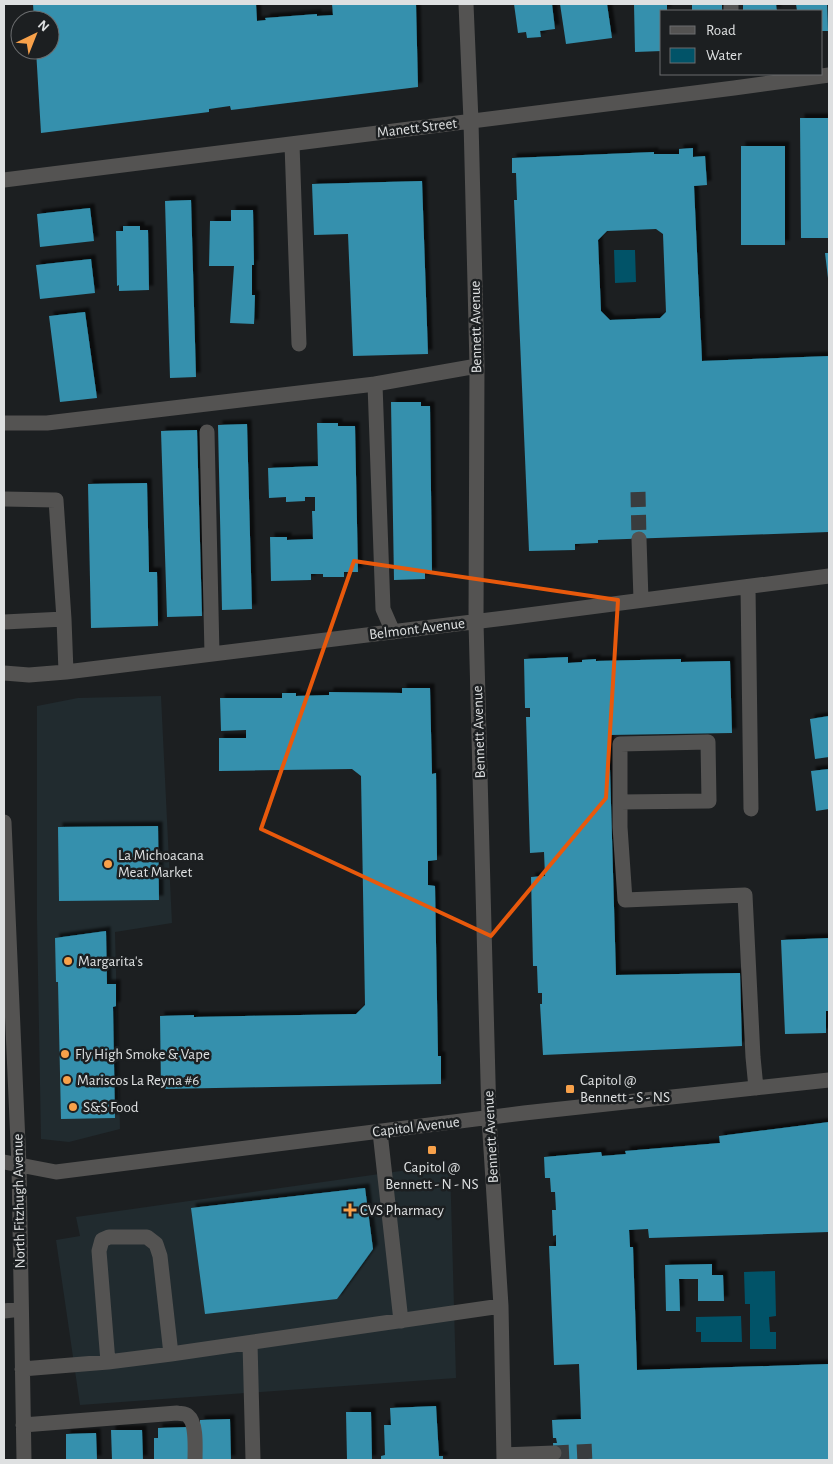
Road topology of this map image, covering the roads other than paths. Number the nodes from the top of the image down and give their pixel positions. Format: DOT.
graph roads {
  1 [pos="466,4"];
  2 [pos="829,75"];
  3 [pos="734,81"];
  4 [pos="471,121"];
  5 [pos="292,144"];
  6 [pos="4,180"];
  7 [pos="299,344"];
  8 [pos="477,366"];
  9 [pos="375,384"];
  10 [pos="4,423"];
  11 [pos="207,432"];
  12 [pos="4,499"];
  13 [pos="639,539"];
  14 [pos="829,576"];
  15 [pos="748,587"];
  16 [pos="641,600"];
  17 [pos="64,619"];
  18 [pos="4,622"];
  19 [pos="476,622"];
  20 [pos="393,632"];
  21 [pos="212,654"];
  22 [pos="66,672"];
  23 [pos="4,673"];
  24 [pos="620,802"];
  25 [pos="751,809"];
  26 [pos="4,822"];
  27 [pos="7,995"];
  28 [pos="10,1080"];
  29 [pos="829,1080"];
  30 [pos="756,1088"];
  31 [pos="489,1118"];
  32 [pos="380,1132"];
  33 [pos="4,1162"];
  34 [pos="19,1166"];
  35 [pos="501,1306"];
  36 [pos="21,1309"];
  37 [pos="4,1311"];
  38 [pos="401,1321"];
  39 [pos="250,1343"];
  40 [pos="171,1354"];
  41 [pos="108,1362"];
  42 [pos="22,1369"];
  43 [pos="23,1425"];
  44 [pos="554,1453"];
  45 [pos="504,1458"];
  46 [pos="24,1460"];
  47 [pos="195,1460"];
  48 [pos="253,1460"];
  1 -- 4 [label="street, Bennett Avenue"];
  2 -- 3 [label="street, Manett Street"];
  3 -- 4 [label="street, Manett Street"];
  4 -- 5 [label="street, Manett Street"];
  4 -- 8 [label="street, Bennett Avenue"];
  5 -- 6 [label="street, Manett Street"];
  5 -- 7 [label="street"];
  8 -- 9 [label="street"];
  8 -- 19 [label="street, Bennett Avenue"];
  9 -- 10 [label="street"];
  9 -- 20 [label="street"];
  11 -- 21 [label="street"];
  12 -- 17 [label="street"];
  13 -- 16 [label="street"];
  14 -- 15 [label="street, Belmont Avenue"];
  15 -- 16 [label="street, Belmont Avenue"];
  15 -- 25 [label="street"];
  16 -- 19 [label="street, Belmont Avenue"];
  17 -- 18 [label="street"];
  17 -- 22 [label="street"];
  19 -- 20 [label="street, Belmont Avenue"];
  19 -- 31 [label="street, Bennett Avenue"];
  20 -- 21 [label="street, Belmont Avenue"];
  21 -- 22 [label="street, Belmont Avenue"];
  22 -- 23 [label="street, Belmont Avenue"];
  24 -- 24 [label="street"];
  24 -- 30 [label="street"];
  26 -- 27 [label="street, North Fitzhugh Avenue"];
  27 -- 28 [label="street, North Fitzhugh Avenue"];
  28 -- 34 [label="street, North Fitzhugh Avenue"];
  29 -- 30 [label="street, Capitol Avenue"];
  30 -- 31 [label="street, Capitol Avenue"];
  31 -- 32 [label="street, Capitol Avenue"];
  31 -- 35 [label="street, Bennett Avenue"];
  32 -- 34 [label="street, Capitol Avenue"];
  32 -- 38 [label="street"];
  33 -- 34 [label="street, Capitol Avenue"];
  34 -- 36 [label="street, North Fitzhugh Avenue"];
  35 -- 38 [label="street"];
  35 -- 45 [label="street, Bennett Avenue"];
  36 -- 37 [label="street"];
  36 -- 42 [label="street, North Fitzhugh Avenue"];
  38 -- 39 [label="street"];
  39 -- 40 [label="street"];
  39 -- 48 [label="street"];
  40 -- 41 [label="street"];
  40 -- 41 [label="street"];
  41 -- 42 [label="street"];
  42 -- 43 [label="street, North Fitzhugh Avenue"];
  43 -- 46 [label="street, North Fitzhugh Avenue"];
  43 -- 47 [label="street"];
  44 -- 45 [label="street"];
}
